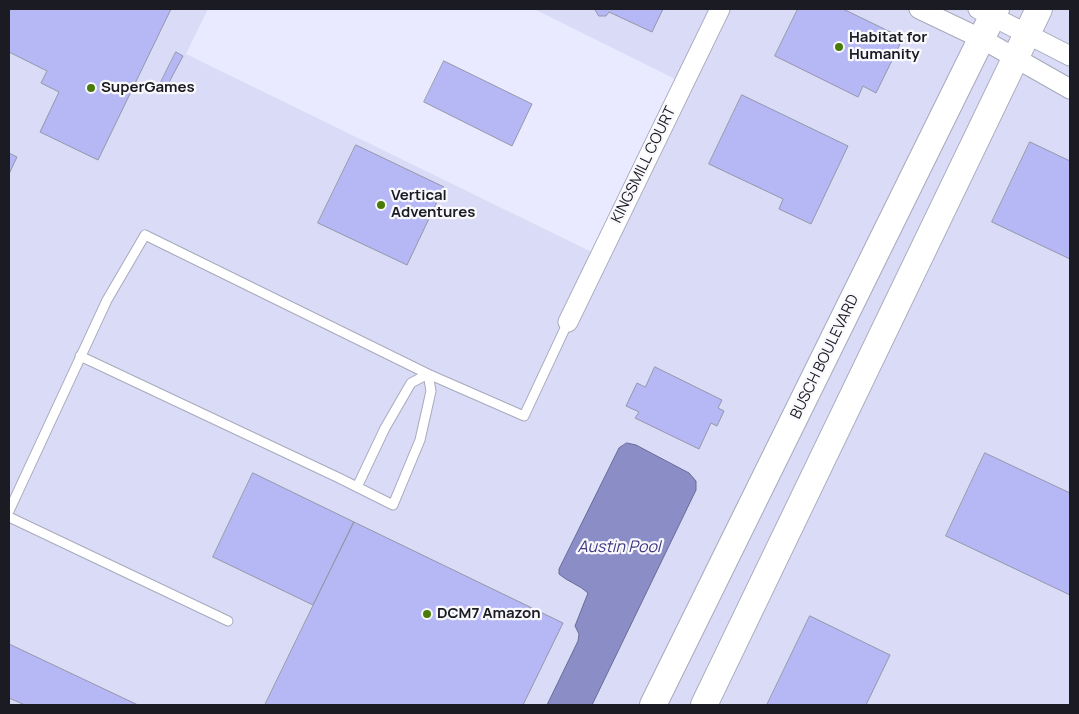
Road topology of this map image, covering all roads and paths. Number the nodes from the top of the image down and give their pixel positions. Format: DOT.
graph roads {
  1 [pos="720,9"];
  2 [pos="919,9"];
  3 [pos="1039,9"];
  4 [pos="989,11"];
  5 [pos="1027,33"];
  6 [pos="982,39"];
  7 [pos="1070,56"];
  8 [pos="1016,57"];
  9 [pos="1070,88"];
  10 [pos="568,322"];
  11 [pos="80,356"];
  12 [pos="428,374"];
  13 [pos="357,487"];
  14 [pos="9,511"];
  15 [pos="9,517"];
  16 [pos="228,621"];
  17 [pos="653,705"];
  18 [pos="704,705"];
  1 -- 10 [label="street, KINGSMILL COURT"];
  2 -- 6 [label="street"];
  3 -- 5 [label="main road"];
  4 -- 5 [label="street"];
  4 -- 6 [label="main road, BUSCH BOULEVARD"];
  5 -- 7 [label="street"];
  5 -- 8 [label="main road"];
  6 -- 8 [label="street"];
  6 -- 17 [label="main road, BUSCH BOULEVARD"];
  8 -- 9 [label="street"];
  8 -- 18 [label="main road"];
  10 -- 12 [label="lane"];
  11 -- 12 [label="lane"];
  11 -- 13 [label="lane"];
  11 -- 14 [label="lane"];
  12 -- 13 [label="lane"];
  12 -- 13 [label="lane"];
  15 -- 16 [label="lane"];
}
